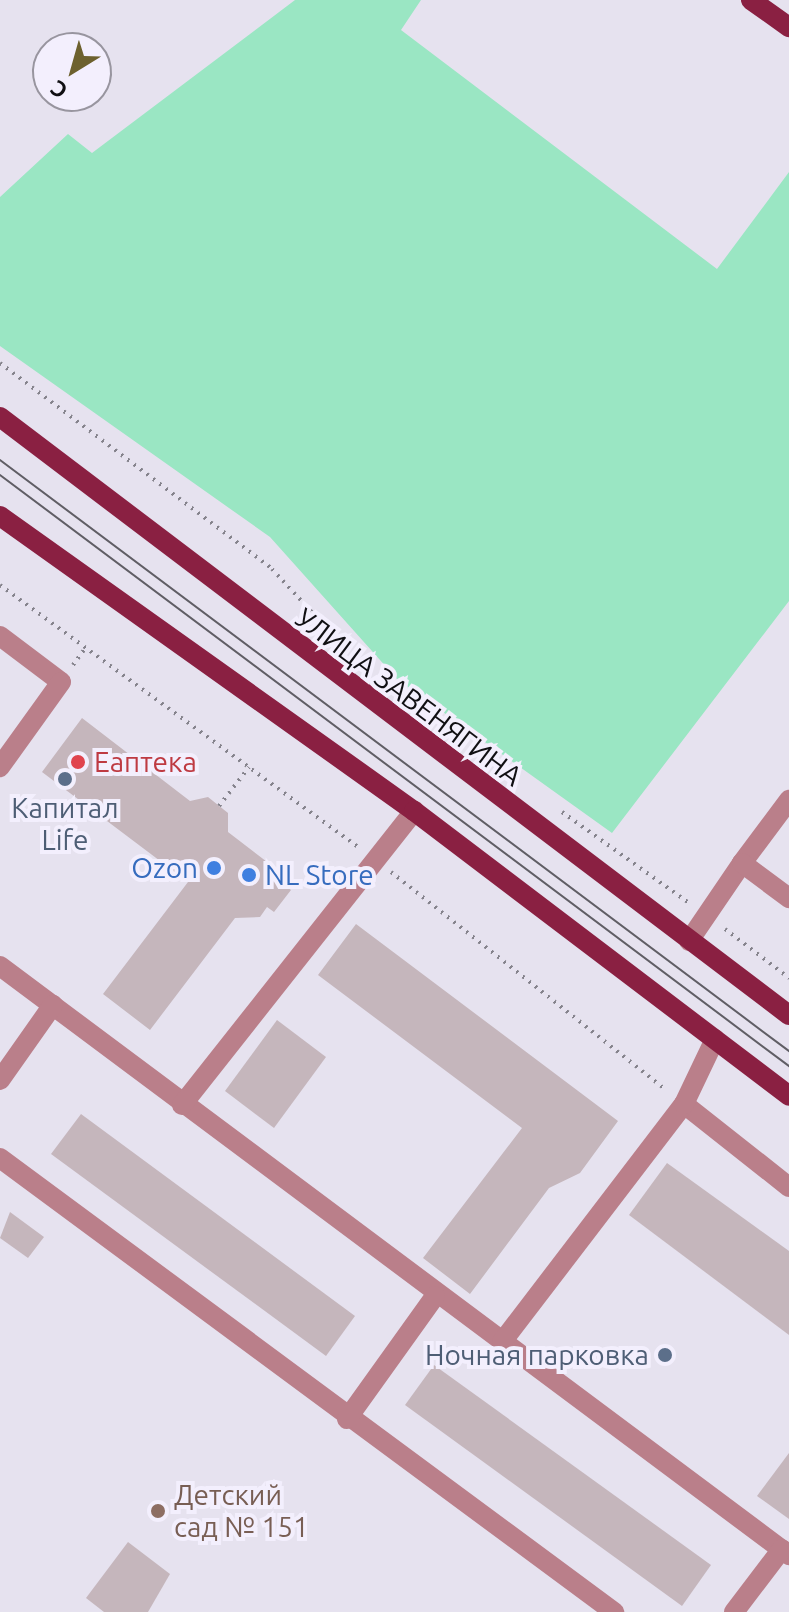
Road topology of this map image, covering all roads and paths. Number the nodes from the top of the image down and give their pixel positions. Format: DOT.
graph roads {
  1 [pos="751,0"];
  2 [pos="789,27"];
  3 [pos="0,363"];
  4 [pos="0,417"];
  5 [pos="0,516"];
  6 [pos="0,585"];
  7 [pos="0,636"];
  8 [pos="86,647"];
  9 [pos="357,662"];
  10 [pos="69,670"];
  11 [pos="250,766"];
  12 [pos="0,767"];
  13 [pos="550,804"];
  14 [pos="787,805"];
  15 [pos="219,806"];
  16 [pos="414,811"];
  17 [pos="378,862"];
  18 [pos="742,863"];
  19 [pos="789,898"];
  20 [pos="706,915"];
  21 [pos="689,941"];
  22 [pos="0,966"];
  23 [pos="789,978"];
  24 [pos="53,1005"];
  25 [pos="789,1015"];
  26 [pos="715,1039"];
  27 [pos="0,1080"];
  28 [pos="789,1096"];
  29 [pos="684,1104"];
  30 [pos="182,1105"];
  31 [pos="0,1158"];
  32 [pos="789,1187"];
  33 [pos="435,1296"];
  34 [pos="502,1342"];
  35 [pos="347,1419"];
  36 [pos="785,1552"];
  37 [pos="614,1612"];
  38 [pos="734,1612"];
  1 -- 2 [label="main road"];
  3 -- 9 [label="path"];
  4 -- 21 [label="main road, УЛИЦА ЗАВЕНЯГИНА"];
  5 -- 16 [label="main road"];
  6 -- 8 [label="path"];
  7 -- 12 [label="lane"];
  8 -- 10 [label="path"];
  8 -- 11 [label="path"];
  11 -- 15 [label="path"];
  11 -- 17 [label="path"];
  13 -- 20 [label="path"];
  14 -- 18 [label="lane"];
  16 -- 17 [label="lane"];
  16 -- 26 [label="main road"];
  17 -- 29 [label="path"];
  17 -- 30 [label="lane"];
  18 -- 19 [label="lane"];
  18 -- 20 [label="lane"];
  20 -- 21 [label="lane"];
  20 -- 23 [label="path"];
  21 -- 25 [label="main road, УЛИЦА ЗАВЕНЯГИНА"];
  22 -- 24 [label="lane"];
  24 -- 27 [label="lane"];
  24 -- 30 [label="lane"];
  26 -- 28 [label="main road"];
  26 -- 29 [label="lane"];
  29 -- 32 [label="lane"];
  29 -- 34 [label="lane"];
  30 -- 33 [label="lane"];
  31 -- 35 [label="lane"];
  33 -- 34 [label="lane"];
  33 -- 35 [label="lane"];
  34 -- 36 [label="lane"];
  35 -- 37 [label="lane"];
  36 -- 38 [label="lane"];
}
